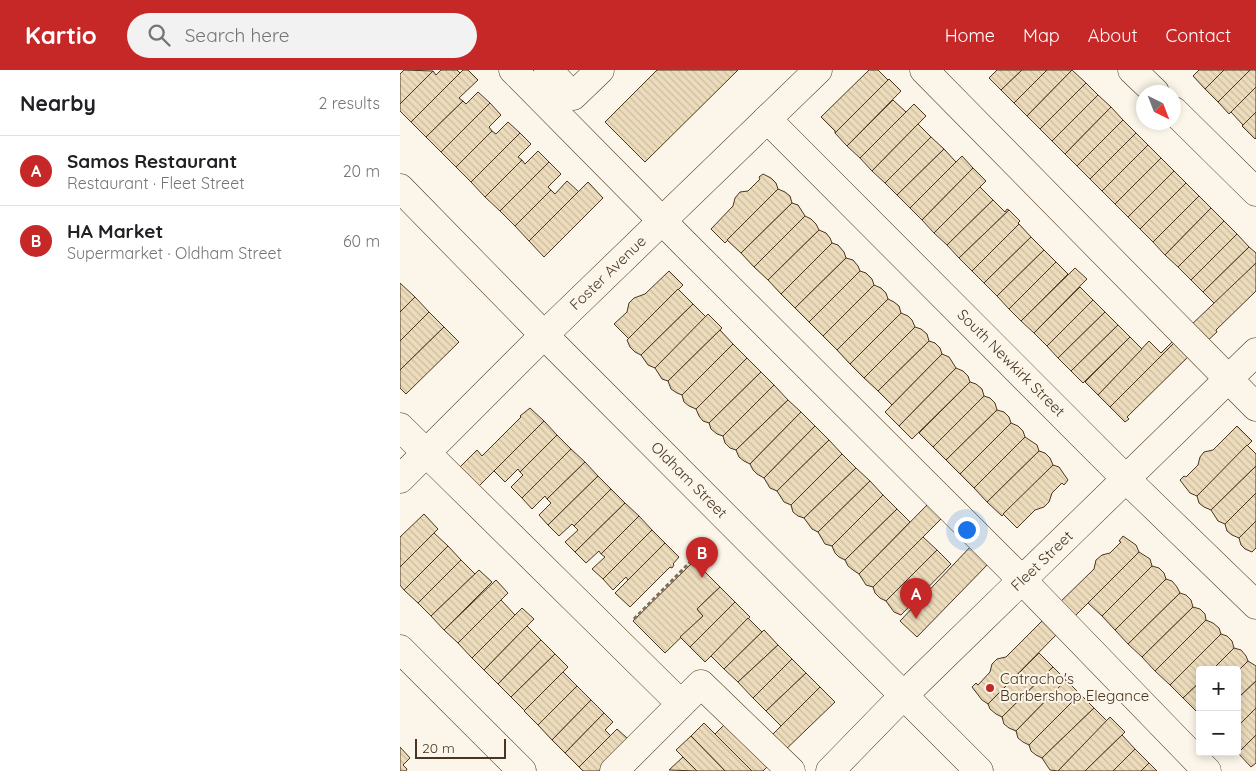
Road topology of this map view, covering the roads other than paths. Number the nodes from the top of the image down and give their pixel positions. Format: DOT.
graph roads {
  1 [pos="513,70"];
  2 [pos="548,70"];
  3 [pos="600,70"];
  4 [pos="818,70"];
  5 [pos="924,70"];
  6 [pos="1132,70"];
  7 [pos="1148,85"];
  8 [pos="1181,118"];
  9 [pos="767,120"];
  10 [pos="400,188"];
  11 [pos="1256,192"];
  12 [pos="662,221"];
  13 [pos="544,335"];
  14 [pos="1256,352"];
  15 [pos="1228,380"];
  16 [pos="1256,407"];
  17 [pos="400,427"];
  18 [pos="426,453"];
  19 [pos="400,479"];
  20 [pos="1126,479"];
  21 [pos="1022,580"];
  22 [pos="1256,605"];
  23 [pos="400,649"];
  24 [pos="904,695"];
  25 [pos="681,704"];
  26 [pos="522,771"];
  27 [pos="614,771"];
  28 [pos="791,771"];
  29 [pos="830,771"];
  30 [pos="979,771"];
  31 [pos="1207,771"];
  1 -- 12 [label="street"];
  2 -- 3 [label="street"];
  4 -- 9 [label="street, Foster Avenue"];
  5 -- 15 [label="street"];
  6 -- 7 [label="street"];
  8 -- 11 [label="street"];
  9 -- 12 [label="street, Foster Avenue"];
  9 -- 20 [label="street, South Newkirk Street"];
  10 -- 13 [label="street, Oldham Street"];
  12 -- 13 [label="street, Foster Avenue"];
  12 -- 21 [label="street"];
  13 -- 18 [label="street, Foster Avenue"];
  13 -- 24 [label="street, Oldham Street"];
  14 -- 15 [label="street, Fleet Street"];
  15 -- 16 [label="street"];
  15 -- 20 [label="street, Fleet Street"];
  17 -- 18 [label="street"];
  18 -- 19 [label="street, Foster Avenue"];
  18 -- 25 [label="street"];
  20 -- 21 [label="street, Fleet Street"];
  20 -- 22 [label="street, South Newkirk Street"];
  21 -- 24 [label="street, Fleet Street"];
  21 -- 31 [label="street"];
  23 -- 26 [label="street"];
  24 -- 29 [label="street, Fleet Street"];
  24 -- 30 [label="street, Oldham Street"];
  25 -- 27 [label="street"];
  25 -- 28 [label="street"];
}
